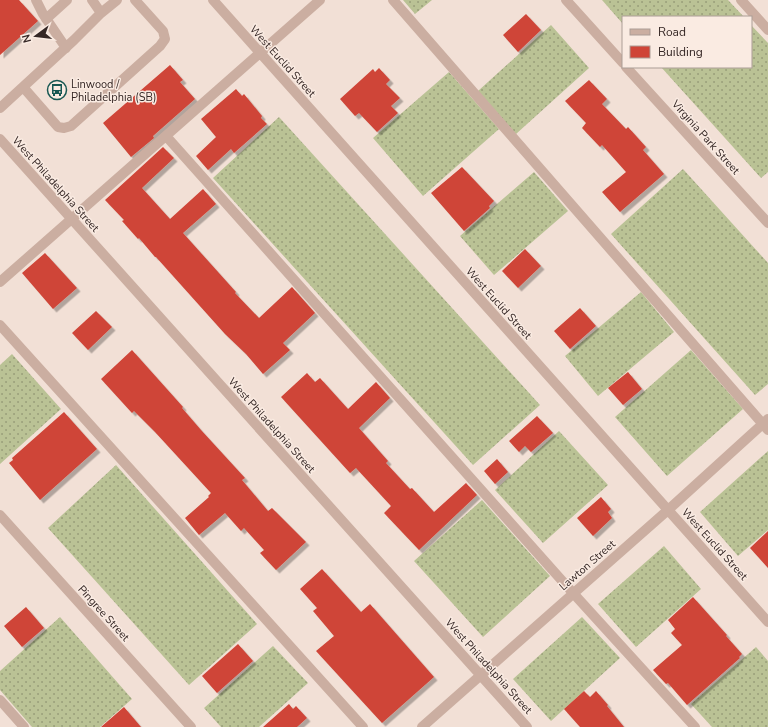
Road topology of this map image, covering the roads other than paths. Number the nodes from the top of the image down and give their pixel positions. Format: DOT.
graph roads {
  1 [pos="36,0"];
  2 [pos="67,0"];
  3 [pos="92,0"];
  4 [pos="117,0"];
  5 [pos="135,0"];
  6 [pos="213,0"];
  7 [pos="320,0"];
  8 [pos="393,0"];
  9 [pos="566,0"];
  10 [pos="741,0"];
  11 [pos="101,13"];
  12 [pos="46,19"];
  13 [pos="768,30"];
  14 [pos="66,48"];
  15 [pos="260,53"];
  16 [pos="622,62"];
  17 [pos="627,68"];
  18 [pos="23,87"];
  19 [pos="0,108"];
  20 [pos="166,136"];
  21 [pos="0,139"];
  22 [pos="72,219"];
  23 [pos="768,223"];
  24 [pos="0,282"];
  25 [pos="0,325"];
  26 [pos="766,424"];
  27 [pos="668,510"];
  28 [pos="0,515"];
  29 [pos="573,593"];
  30 [pos="768,622"];
  31 [pos="481,676"];
  32 [pos="0,700"];
  33 [pos="24,727"];
  34 [pos="191,727"];
  35 [pos="364,727"];
  36 [pos="422,727"];
  37 [pos="527,727"];
  38 [pos="695,727"];
  1 -- 12 [label="street"];
  2 -- 12 [label="street"];
  3 -- 11 [label="street"];
  4 -- 11 [label="street"];
  5 -- 18 [label="street"];
  6 -- 15 [label="street, West Euclid Street"];
  7 -- 15 [label="street"];
  8 -- 26 [label="street"];
  9 -- 16 [label="street"];
  10 -- 13 [label="street"];
  11 -- 14 [label="street"];
  12 -- 14 [label="street"];
  14 -- 18 [label="street"];
  15 -- 20 [label="street"];
  15 -- 27 [label="street, West Euclid Street"];
  17 -- 23 [label="street, Virginia Park Street"];
  18 -- 19 [label="street"];
  20 -- 22 [label="street"];
  20 -- 29 [label="street"];
  21 -- 22 [label="street, West Philadelphia Street"];
  22 -- 24 [label="street"];
  22 -- 31 [label="street, West Philadelphia Street"];
  25 -- 35 [label="street"];
  26 -- 27 [label="street, Lawton Street"];
  27 -- 29 [label="street, Lawton Street"];
  27 -- 30 [label="street, West Euclid Street"];
  28 -- 34 [label="street, Pingree Street"];
  29 -- 31 [label="street, Lawton Street"];
  29 -- 38 [label="street"];
  31 -- 36 [label="street, Lawton Street"];
  31 -- 37 [label="street, West Philadelphia Street"];
  32 -- 33 [label="street"];
}
